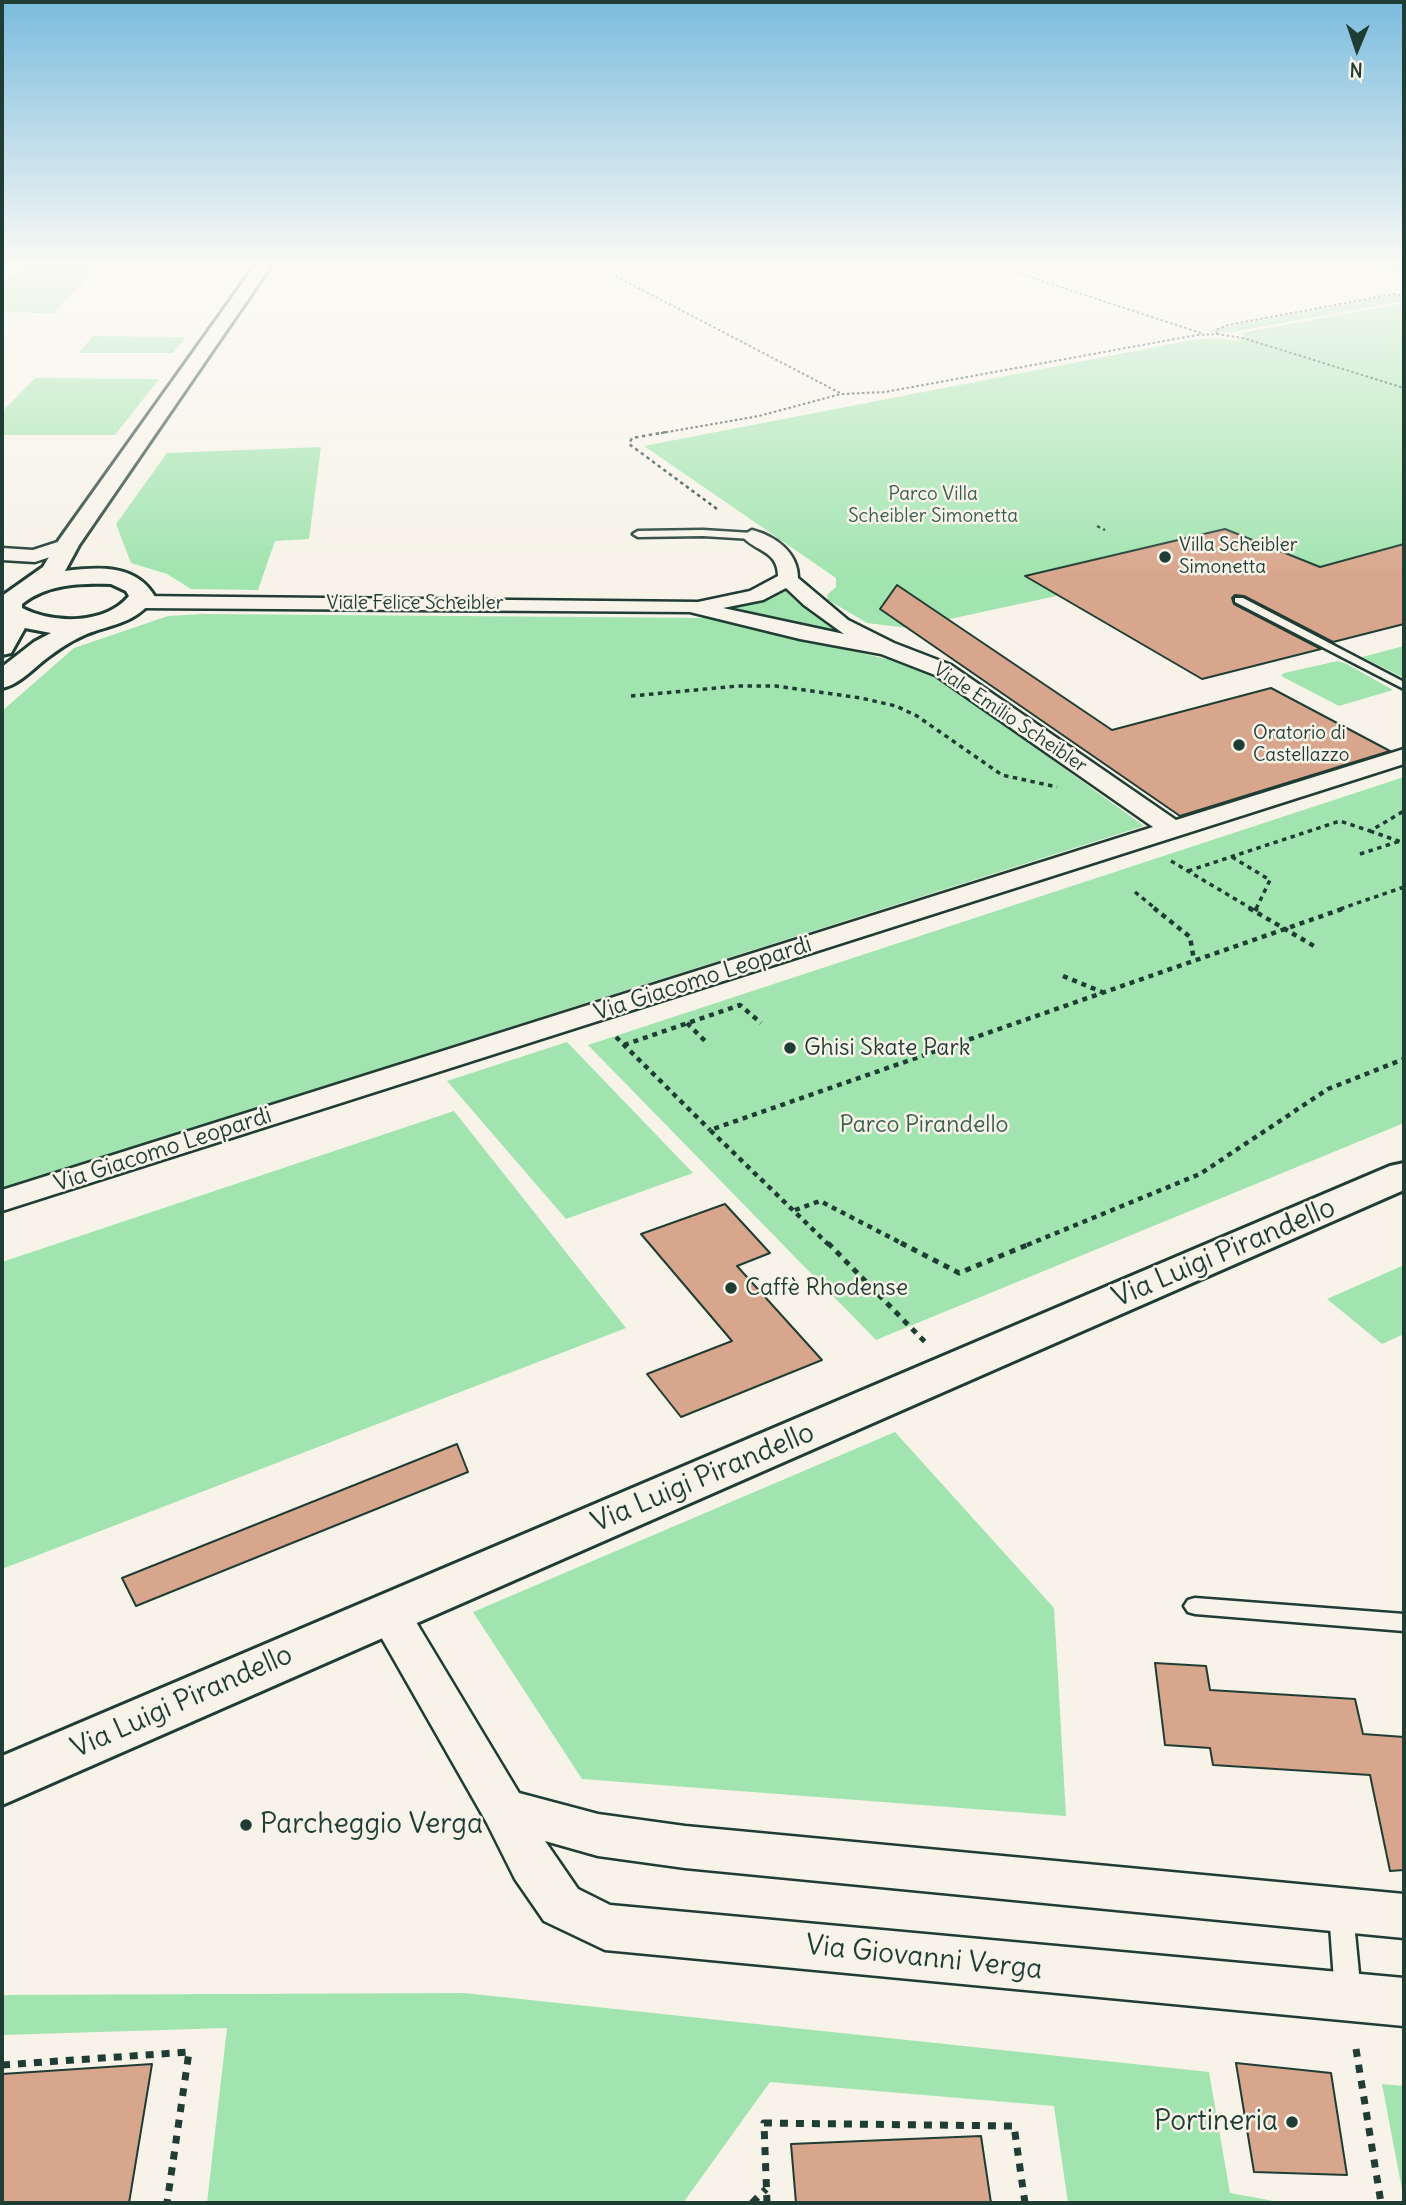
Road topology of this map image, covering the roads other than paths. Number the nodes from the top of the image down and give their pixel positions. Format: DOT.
graph roads {
  1 [pos="190,370"];
  2 [pos="82,523"];
  3 [pos="638,534"];
  4 [pos="752,536"];
  5 [pos="67,545"];
  6 [pos="2,554"];
  7 [pos="107,577"];
  8 [pos="788,579"];
  9 [pos="32,587"];
  10 [pos="1239,600"];
  11 [pos="139,602"];
  12 [pos="8,606"];
  13 [pos="690,606"];
  14 [pos="89,624"];
  15 [pos="2,647"];
  16 [pos="886,648"];
  17 [pos="2,680"];
  18 [pos="1404,686"];
  19 [pos="1404,756"];
  20 [pos="1174,830"];
  21 [pos="1404,1175"];
  22 [pos="2,1201"];
  23 [pos="1195,1606"];
  24 [pos="389,1614"];
  25 [pos="1404,1623"];
  26 [pos="2,1781"];
  27 [pos="504,1809"];
  28 [pos="1341,1910"];
  29 [pos="1404,1916"];
  30 [pos="1349,1997"];
  31 [pos="1404,2003"];
  1 -- 2 [label="street"];
  2 -- 5 [label="street"];
  2 -- 7 [label="street"];
  3 -- 4 [label="lane"];
  4 -- 8 [label="street, Viale Emilio Scheibler"];
  5 -- 6 [label="street"];
  5 -- 9 [label="street"];
  7 -- 9 [label="street"];
  7 -- 11 [label="street"];
  8 -- 13 [label="street, Viale Felice Scheibler"];
  8 -- 16 [label="street, Viale Emilio Scheibler"];
  9 -- 12 [label="street"];
  10 -- 18 [label="lane"];
  11 -- 13 [label="street, Viale Felice Scheibler"];
  11 -- 14 [label="street"];
  12 -- 14 [label="street"];
  12 -- 15 [label="street"];
  13 -- 16 [label="street, Viale Felice Scheibler"];
  14 -- 17 [label="street"];
  16 -- 20 [label="street, Viale Emilio Scheibler"];
  19 -- 20 [label="street, Via Giacomo Leopardi"];
  20 -- 22 [label="street, Via Giacomo Leopardi"];
  21 -- 24 [label="street, Via Luigi Pirandello"];
  23 -- 25 [label="lane"];
  24 -- 26 [label="street, Via Luigi Pirandello"];
  24 -- 27 [label="street, Via Giovanni Verga"];
  27 -- 28 [label="street"];
  27 -- 30 [label="street, Via Giovanni Verga"];
  28 -- 29 [label="street"];
  28 -- 30 [label="lane"];
  30 -- 31 [label="street, Via Giovanni Verga"];
}
